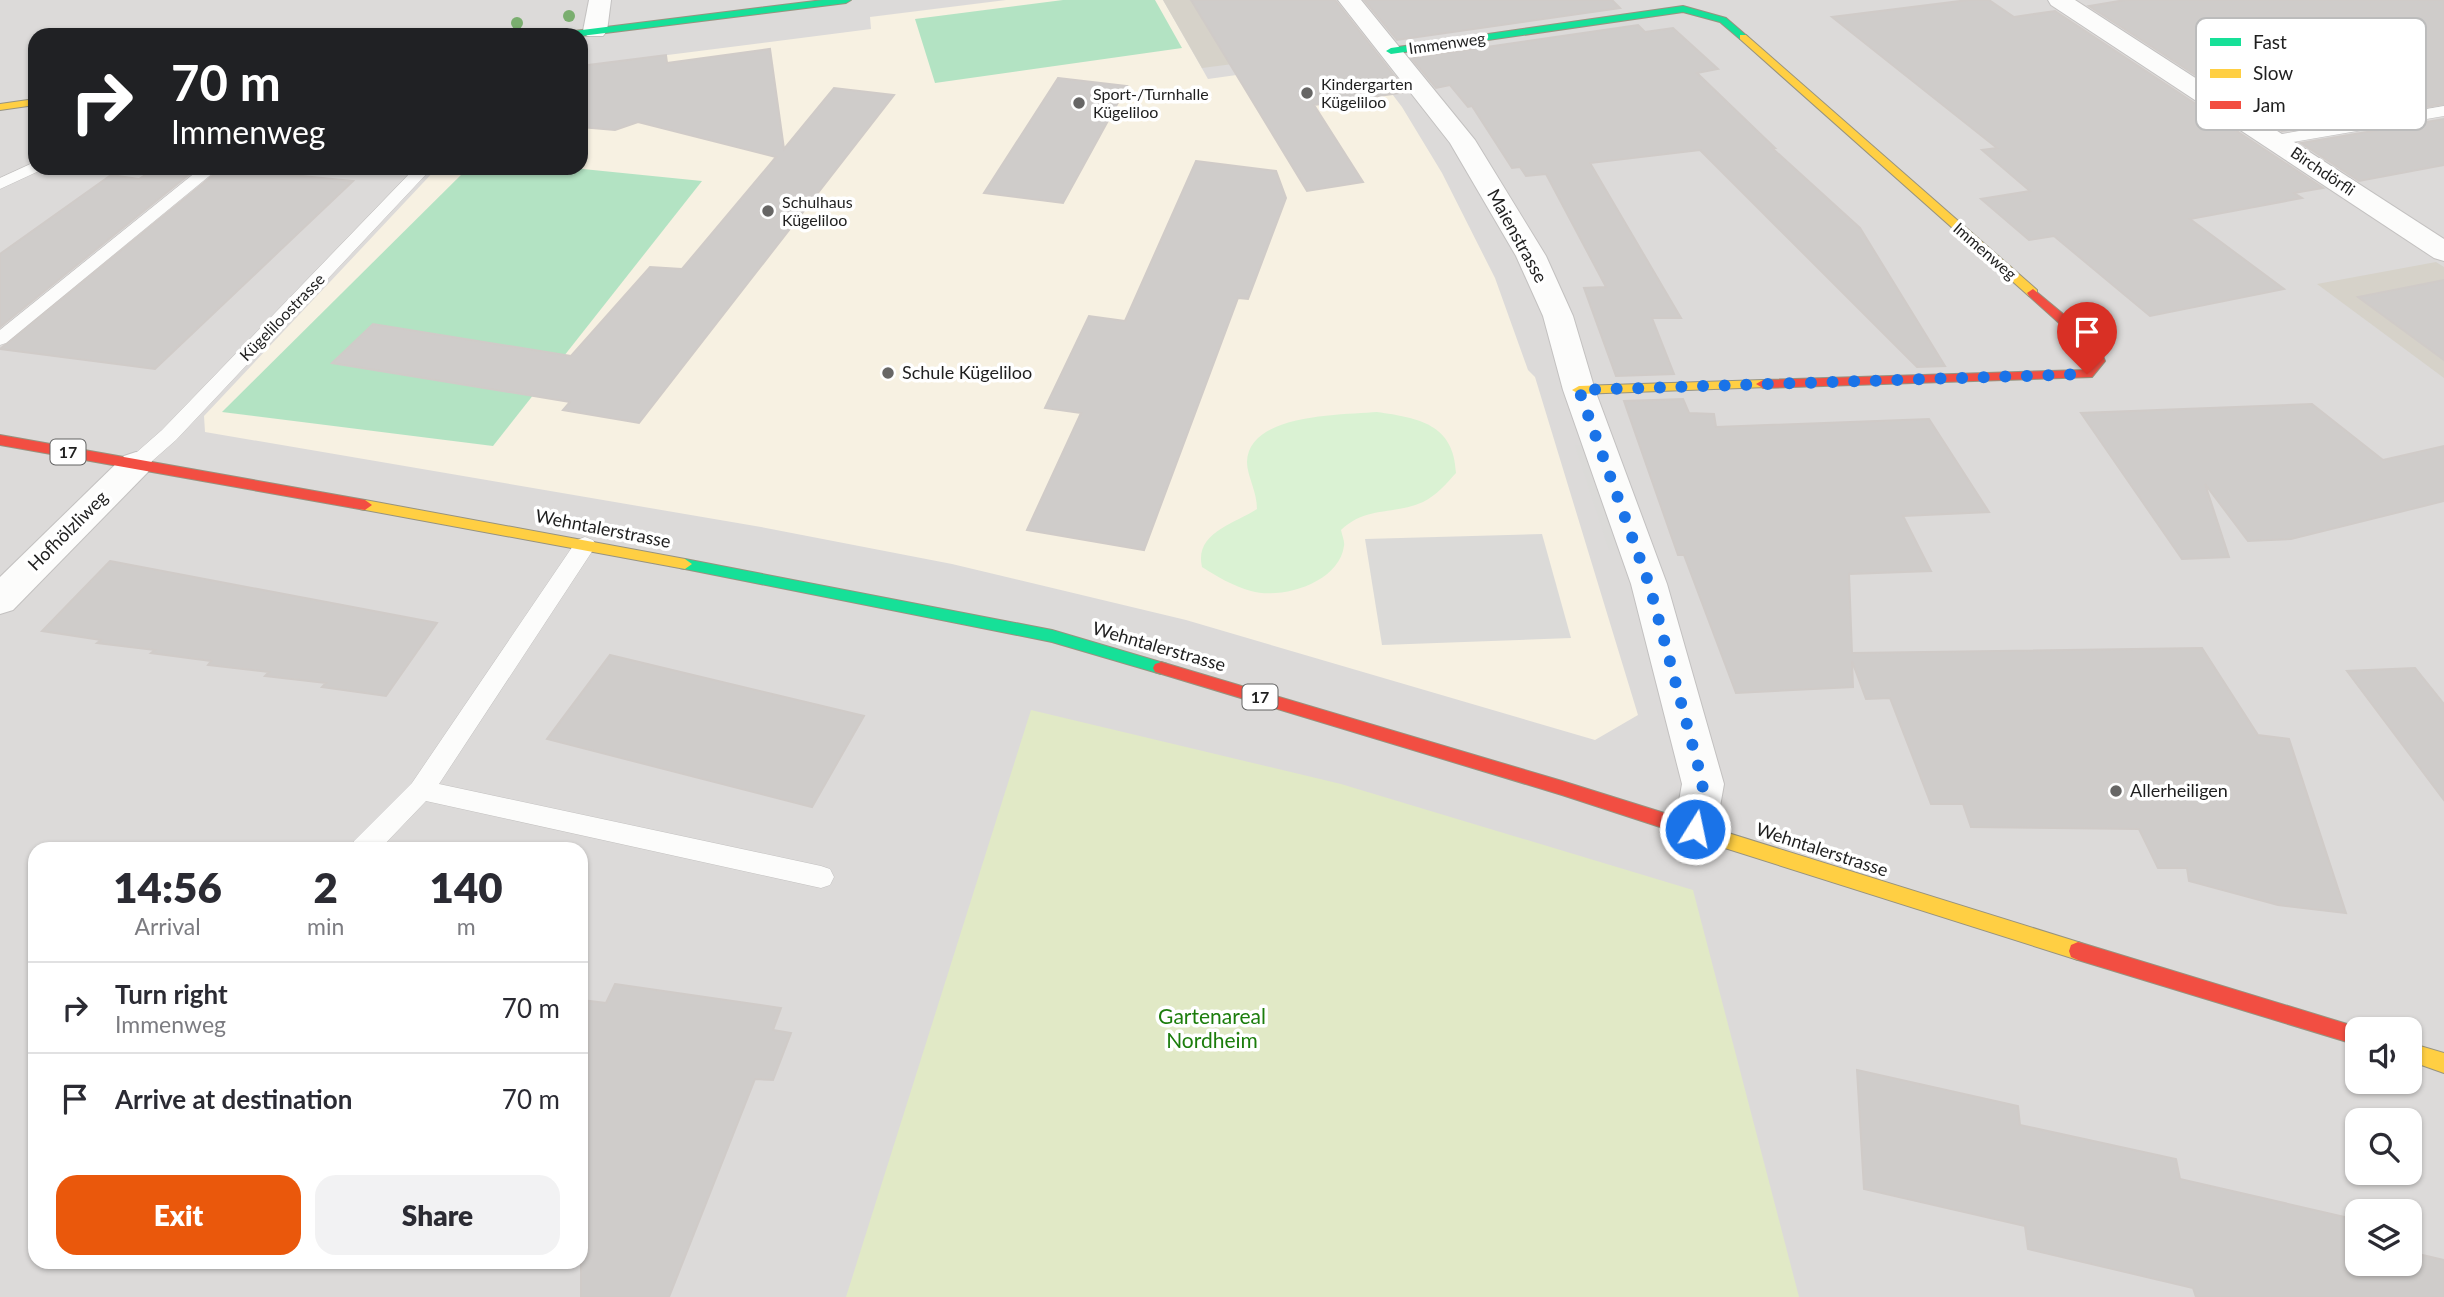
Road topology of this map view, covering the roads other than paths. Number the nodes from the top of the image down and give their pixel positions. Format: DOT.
graph roads {
  1 [pos="600,0"];
  2 [pos="846,0"];
  3 [pos="1349,0"];
  4 [pos="2059,0"];
  5 [pos="595,31"];
  6 [pos="588,32"];
  7 [pos="1391,51"];
  8 [pos="2196,88"];
  9 [pos="28,103"];
  10 [pos="0,107"];
  11 [pos="2444,111"];
  12 [pos="2426,114"];
  13 [pos="2260,130"];
  14 [pos="2334,130"];
  15 [pos="2276,140"];
  16 [pos="28,170"];
  17 [pos="202,175"];
  18 [pos="417,175"];
  19 [pos="0,184"];
  20 [pos="2444,252"];
  21 [pos="0,339"];
  22 [pos="1579,390"];
  23 [pos="0,440"];
  24 [pos="136,464"];
  25 [pos="585,545"];
  26 [pos="0,600"];
  27 [pos="421,790"];
  28 [pos="1695,829"];
  29 [pos="370,842"];
  30 [pos="821,877"];
  31 [pos="2345,1032"];
  32 [pos="2422,1056"];
  33 [pos="2444,1063"];
  1 -- 5 [label="street"];
  2 -- 5 [label="street"];
  3 -- 7 [label="street, Maienstrasse"];
  4 -- 8 [label="street, Birchdörfli"];
  5 -- 6 [label="street"];
  7 -- 22 [label="street, Maienstrasse"];
  7 -- 22 [label="street, Immenweg"];
  9 -- 10 [label="street"];
  11 -- 12 [label="lane"];
  13 -- 15 [label="street, Birchdörfli"];
  14 -- 15 [label="lane"];
  15 -- 20 [label="street, Birchdörfli"];
  16 -- 19 [label="lane"];
  17 -- 21 [label="lane"];
  18 -- 24 [label="lane, Kügeliloostrasse"];
  22 -- 28 [label="street, Maienstrasse"];
  23 -- 24 [label="street, Wehntalerstrasse / 17"];
  24 -- 25 [label="street, Wehntalerstrasse / 17"];
  24 -- 26 [label="street, Hofhölzliweg"];
  25 -- 27 [label="lane"];
  25 -- 28 [label="street, Wehntalerstrasse / 17"];
  27 -- 29 [label="lane"];
  27 -- 30 [label="lane"];
  28 -- 31 [label="street, Wehntalerstrasse / 17"];
  32 -- 33 [label="street"];
}
